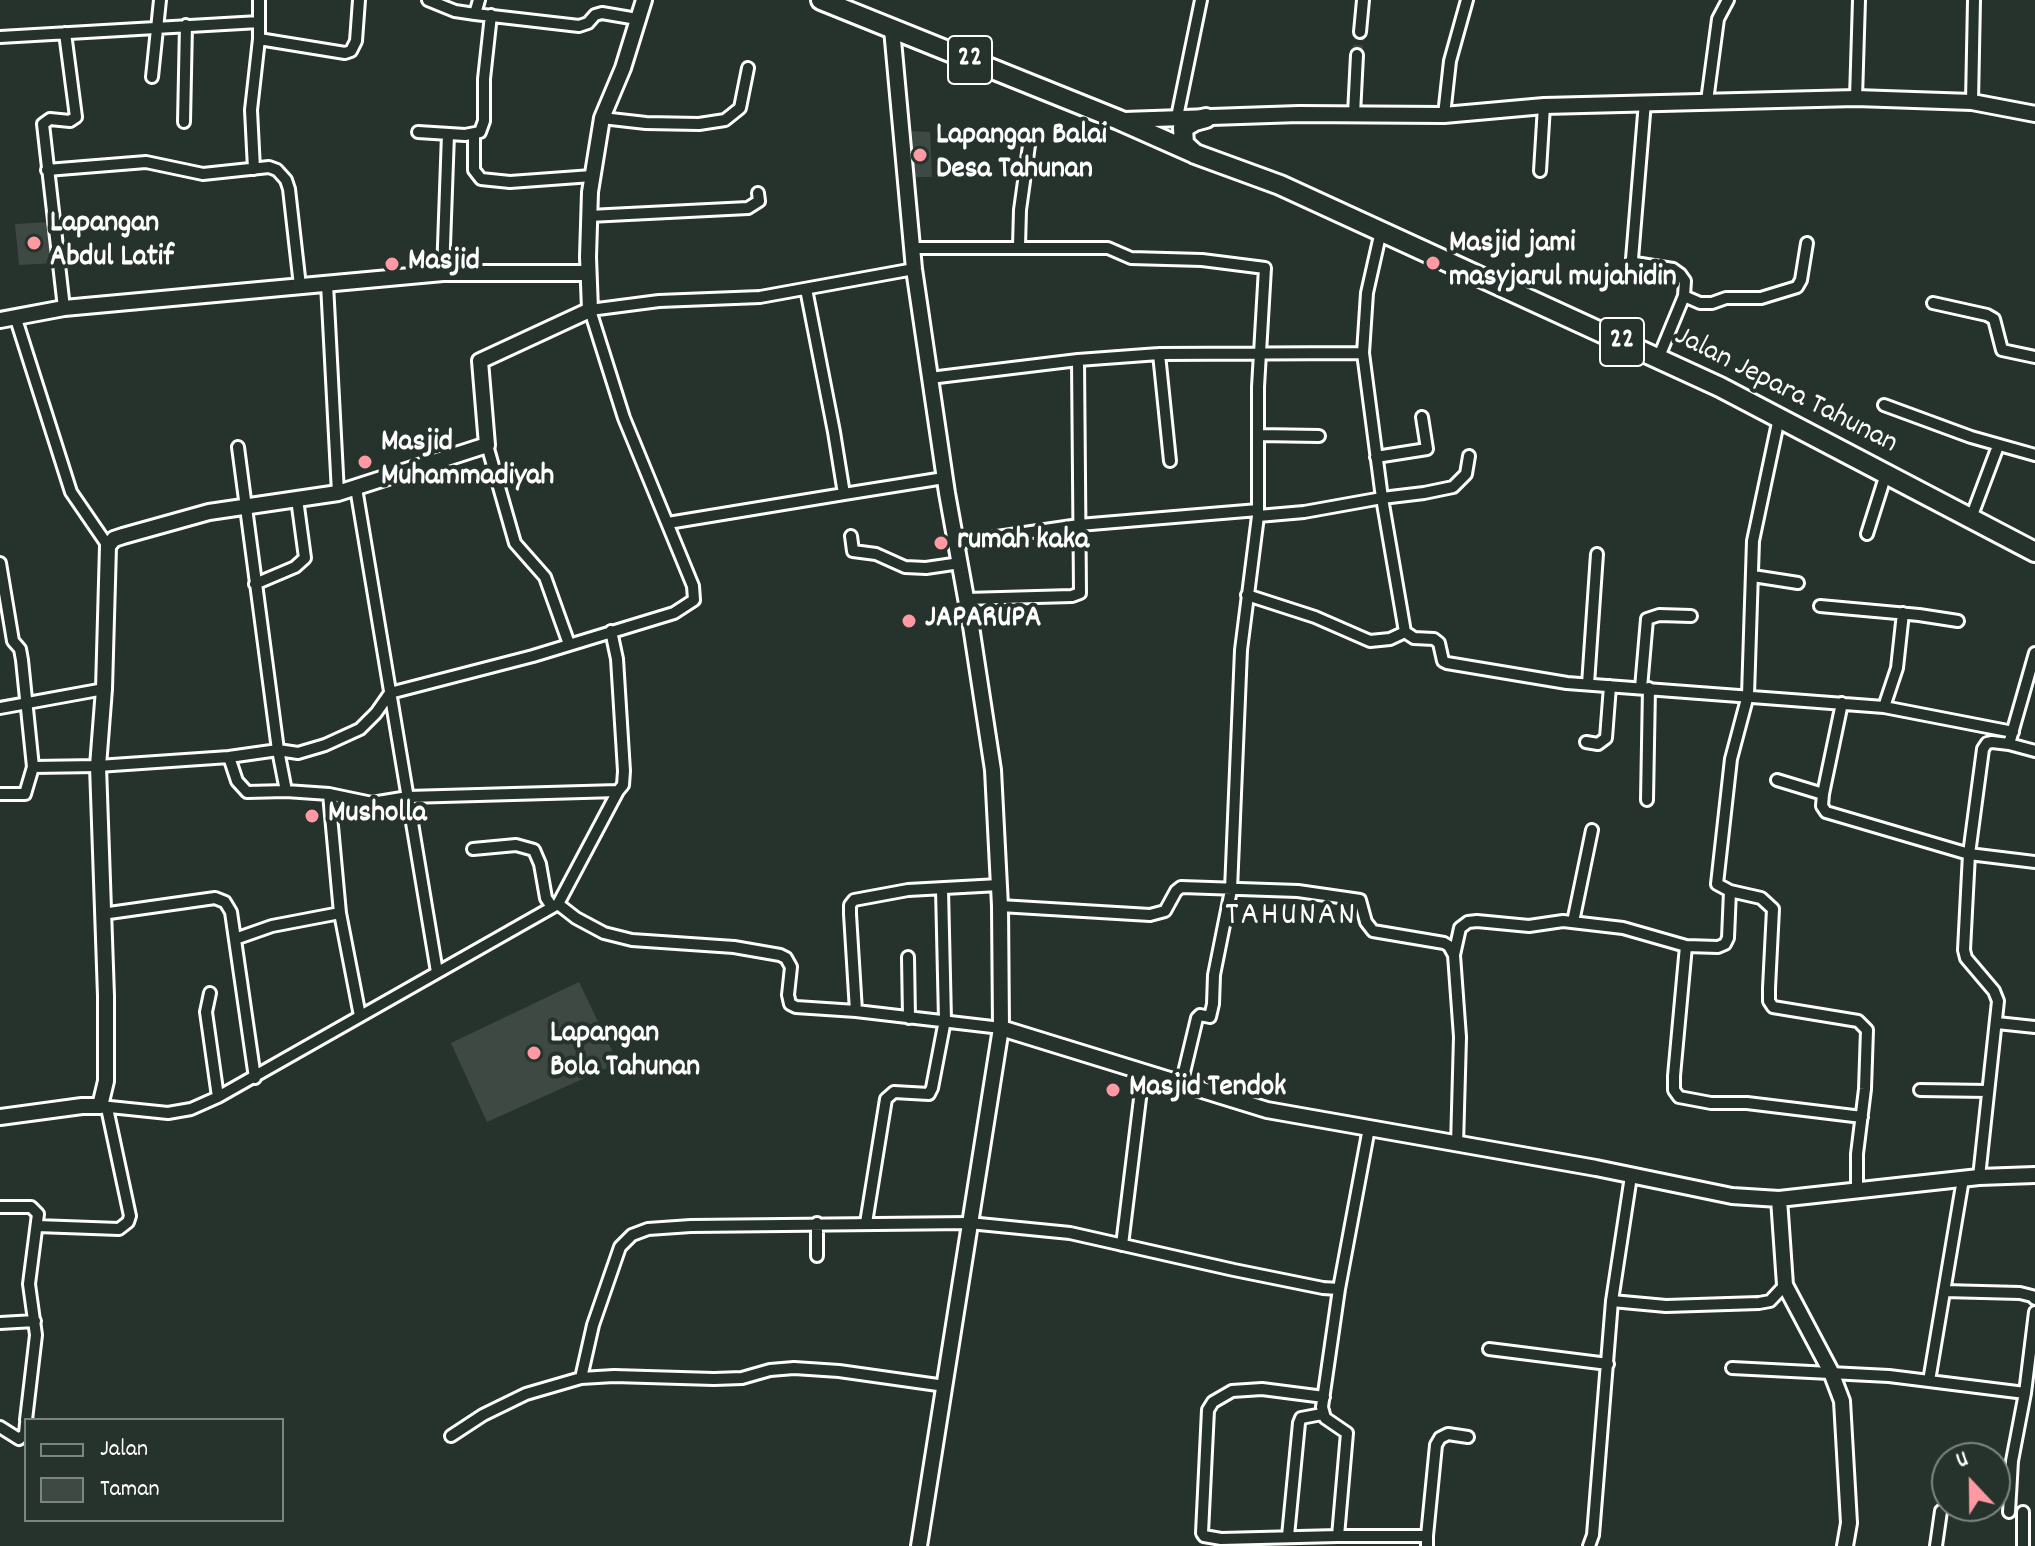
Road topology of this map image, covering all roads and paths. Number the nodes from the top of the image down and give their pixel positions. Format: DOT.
graph roads {
  1 [pos="160,0"];
  2 [pos="259,0"];
  3 [pos="359,0"];
  4 [pos="428,0"];
  5 [pos="479,0"];
  6 [pos="644,0"];
  7 [pos="821,0"];
  8 [pos="1201,0"];
  9 [pos="1363,0"];
  10 [pos="1467,0"];
  11 [pos="1728,0"];
  12 [pos="1859,0"];
  13 [pos="1974,0"];
  14 [pos="475,14"];
  15 [pos="491,15"];
  16 [pos="637,19"];
  17 [pos="259,22"];
  18 [pos="186,25"];
  19 [pos="158,27"];
  20 [pos="892,29"];
  21 [pos="1360,32"];
  22 [pos="65,33"];
  23 [pos="0,37"];
  24 [pos="259,39"];
  25 [pos="1357,55"];
  26 [pos="748,68"];
  27 [pos="152,77"];
  28 [pos="1856,98"];
  29 [pos="1707,101"];
  30 [pos="1645,102"];
  31 [pos="1972,102"];
  32 [pos="1544,106"];
  33 [pos="1354,114"];
  34 [pos="2035,114"];
  35 [pos="1444,115"];
  36 [pos="1177,117"];
  37 [pos="602,118"];
  38 [pos="1206,118"];
  39 [pos="1119,120"];
  40 [pos="184,122"];
  41 [pos="418,132"];
  42 [pos="448,134"];
  43 [pos="474,135"];
  44 [pos="1030,138"];
  45 [pos="1198,155"];
  46 [pos="254,169"];
  47 [pos="47,170"];
  48 [pos="1540,171"];
  49 [pos="592,176"];
  50 [pos="758,193"];
  51 [pos="589,216"];
  52 [pos="1381,231"];
  53 [pos="1807,243"];
  54 [pos="1019,246"];
  55 [pos="912,248"];
  56 [pos="914,269"];
  57 [pos="443,273"];
  58 [pos="588,273"];
  59 [pos="327,284"];
  60 [pos="300,286"];
  61 [pos="806,289"];
  62 [pos="1684,296"];
  63 [pos="1933,303"];
  64 [pos="64,308"];
  65 [pos="590,310"];
  66 [pos="5,317"];
  67 [pos="1363,353"];
  68 [pos="1159,354"];
  69 [pos="1259,354"];
  70 [pos="2035,357"];
  71 [pos="1658,359"];
  72 [pos="1078,360"];
  73 [pos="930,378"];
  74 [pos="1884,405"];
  75 [pos="1422,417"];
  76 [pos="1779,418"];
  77 [pos="1259,435"];
  78 [pos="1319,436"];
  79 [pos="487,445"];
  80 [pos="1998,446"];
  81 [pos="238,447"];
  82 [pos="2035,455"];
  83 [pos="1469,456"];
  84 [pos="1376,457"];
  85 [pos="1170,461"];
  86 [pos="1886,474"];
  87 [pos="944,478"];
  88 [pos="356,488"];
  89 [pos="338,493"];
  90 [pos="844,494"];
  91 [pos="1382,498"];
  92 [pos="297,499"];
  93 [pos="246,507"];
  94 [pos="1258,513"];
  95 [pos="1971,518"];
  96 [pos="668,523"];
  97 [pos="1079,525"];
  98 [pos="1867,534"];
  99 [pos="851,536"];
  100 [pos="956,543"];
  101 [pos="108,546"];
  102 [pos="2035,552"];
  103 [pos="1597,554"];
  104 [pos="0,563"];
  105 [pos="960,563"];
  106 [pos="1753,576"];
  107 [pos="1798,583"];
  108 [pos="255,584"];
  109 [pos="1247,595"];
  110 [pos="966,599"];
  111 [pos="1820,606"];
  112 [pos="1903,613"];
  113 [pos="1691,616"];
  114 [pos="1958,621"];
  115 [pos="611,631"];
  116 [pos="1405,632"];
  117 [pos="569,644"];
  118 [pos="2035,653"];
  119 [pos="1588,684"];
  120 [pos="1610,686"];
  121 [pos="1645,688"];
  122 [pos="104,689"];
  123 [pos="390,693"];
  124 [pos="1748,695"];
  125 [pos="1842,703"];
  126 [pos="28,704"];
  127 [pos="1884,707"];
  128 [pos="0,708"];
  129 [pos="2013,732"];
  130 [pos="1586,742"];
  131 [pos="2009,744"];
  132 [pos="278,750"];
  133 [pos="2035,751"];
  134 [pos="229,757"];
  135 [pos="98,766"];
  136 [pos="33,767"];
  137 [pos="1777,780"];
  138 [pos="286,791"];
  139 [pos="618,791"];
  140 [pos="0,794"];
  141 [pos="329,794"];
  142 [pos="1823,794"];
  143 [pos="408,797"];
  144 [pos="1647,800"];
  145 [pos="1592,830"];
  146 [pos="473,849"];
  147 [pos="1969,854"];
  148 [pos="2035,862"];
  149 [pos="999,885"];
  150 [pos="942,889"];
  151 [pos="1231,890"];
  152 [pos="1730,891"];
  153 [pos="555,905"];
  154 [pos="1000,906"];
  155 [pos="340,913"];
  156 [pos="102,914"];
  157 [pos="1573,922"];
  158 [pos="235,939"];
  159 [pos="1686,946"];
  160 [pos="1454,955"];
  161 [pos="908,957"];
  162 [pos="437,972"];
  163 [pos="210,993"];
  164 [pos="856,1011"];
  165 [pos="360,1016"];
  166 [pos="909,1018"];
  167 [pos="945,1020"];
  168 [pos="1997,1023"];
  169 [pos="2035,1027"];
  170 [pos="1001,1028"];
  171 [pos="1143,1074"];
  172 [pos="255,1078"];
  173 [pos="1181,1085"];
  174 [pos="1920,1090"];
  175 [pos="1988,1091"];
  176 [pos="218,1097"];
  177 [pos="103,1107"];
  178 [pos="0,1117"];
  179 [pos="1862,1117"];
  180 [pos="1369,1128"];
  181 [pos="1457,1145"];
  182 [pos="2035,1175"];
  183 [pos="1631,1176"];
  184 [pos="1979,1177"];
  185 [pos="1963,1179"];
  186 [pos="1857,1190"];
  187 [pos="1779,1199"];
  188 [pos="0,1207"];
  189 [pos="817,1223"];
  190 [pos="866,1223"];
  191 [pos="969,1223"];
  192 [pos="37,1226"];
  193 [pos="1122,1245"];
  194 [pos="817,1256"];
  195 [pos="1785,1285"];
  196 [pos="1339,1289"];
  197 [pos="1944,1291"];
  198 [pos="2035,1299"];
  199 [pos="1612,1301"];
  200 [pos="2035,1312"];
  201 [pos="35,1321"];
  202 [pos="0,1323"];
  203 [pos="2034,1331"];
  204 [pos="1489,1349"];
  205 [pos="1608,1364"];
  206 [pos="1732,1368"];
  207 [pos="1831,1372"];
  208 [pos="581,1378"];
  209 [pos="1929,1381"];
  210 [pos="945,1386"];
  211 [pos="2025,1393"];
  212 [pos="1324,1397"];
  213 [pos="1322,1414"];
  214 [pos="26,1418"];
  215 [pos="0,1427"];
  216 [pos="24,1435"];
  217 [pos="451,1436"];
  218 [pos="1468,1437"];
  219 [pos="2011,1478"];
  220 [pos="2023,1512"];
  221 [pos="1939,1522"];
  222 [pos="1288,1536"];
  223 [pos="1338,1536"];
  224 [pos="1354,1541"];
  225 [pos="1427,1541"];
  226 [pos="919,1546"];
  227 [pos="1589,1546"];
  228 [pos="1845,1546"];
  229 [pos="1936,1546"];
  230 [pos="2023,1546"];
  1 -- 19 [label="street"];
  2 -- 17 [label="street"];
  3 -- 24 [label="street"];
  4 -- 14 [label="street"];
  5 -- 14 [label="street"];
  6 -- 16 [label="street"];
  7 -- 20 [label="highway, 22"];
  8 -- 36 [label="street"];
  9 -- 21 [label="street"];
  10 -- 35 [label="street"];
  11 -- 29 [label="street"];
  12 -- 28 [label="street"];
  13 -- 31 [label="street"];
  14 -- 15 [label="street"];
  15 -- 16 [label="street"];
  15 -- 43 [label="street"];
  16 -- 37 [label="street"];
  17 -- 18 [label="street"];
  17 -- 24 [label="street"];
  18 -- 19 [label="street"];
  18 -- 40 [label="street"];
  19 -- 22 [label="street"];
  19 -- 27 [label="street"];
  20 -- 39 [label="highway, 22"];
  20 -- 55 [label="street"];
  22 -- 23 [label="street"];
  22 -- 47 [label="street"];
  24 -- 46 [label="street"];
  25 -- 33 [label="street"];
  26 -- 37 [label="street"];
  28 -- 29 [label="street"];
  28 -- 31 [label="street"];
  29 -- 30 [label="street"];
  30 -- 32 [label="street"];
  30 -- 62 [label="street"];
  31 -- 34 [label="street"];
  32 -- 35 [label="street"];
  32 -- 48 [label="street"];
  33 -- 35 [label="street"];
  33 -- 38 [label="street"];
  36 -- 38 [label="street"];
  36 -- 39 [label="street"];
  37 -- 49 [label="street"];
  38 -- 45 [label="highway"];
  39 -- 45 [label="highway, 22"];
  41 -- 42 [label="street"];
  42 -- 43 [label="street"];
  42 -- 57 [label="street"];
  43 -- 49 [label="street"];
  44 -- 54 [label="street"];
  45 -- 52 [label="highway, Jalan Jepara Tahunan / 22"];
  46 -- 47 [label="street"];
  46 -- 60 [label="street"];
  47 -- 64 [label="street"];
  49 -- 51 [label="street"];
  50 -- 51 [label="street"];
  51 -- 58 [label="street"];
  52 -- 67 [label="street"];
  52 -- 71 [label="highway, Jalan Jepara Tahunan / 22"];
  53 -- 62 [label="street"];
  54 -- 55 [label="street"];
  54 -- 69 [label="street"];
  55 -- 56 [label="street"];
  56 -- 61 [label="street"];
  56 -- 73 [label="street"];
  57 -- 58 [label="street"];
  57 -- 59 [label="street"];
  58 -- 65 [label="street"];
  59 -- 60 [label="street"];
  59 -- 89 [label="street"];
  60 -- 64 [label="street"];
  61 -- 65 [label="street"];
  61 -- 90 [label="street"];
  62 -- 71 [label="street"];
  63 -- 70 [label="street"];
  64 -- 66 [label="street"];
  65 -- 79 [label="street"];
  65 -- 96 [label="street"];
  66 -- 101 [label="street"];
  67 -- 69 [label="street"];
  67 -- 84 [label="street"];
  68 -- 69 [label="street"];
  68 -- 72 [label="street"];
  68 -- 85 [label="street"];
  69 -- 77 [label="street"];
  71 -- 76 [label="highway, Jalan Jepara Tahunan / 22"];
  72 -- 73 [label="street"];
  72 -- 97 [label="street"];
  73 -- 87 [label="street"];
  74 -- 80 [label="street"];
  75 -- 84 [label="street"];
  76 -- 86 [label="highway, Jalan Jepara Tahunan / 22"];
  76 -- 106 [label="street"];
  77 -- 78 [label="street"];
  77 -- 94 [label="street"];
  79 -- 88 [label="street"];
  79 -- 117 [label="street"];
  80 -- 82 [label="street"];
  80 -- 95 [label="street"];
  81 -- 93 [label="street"];
  83 -- 91 [label="street"];
  84 -- 91 [label="street"];
  86 -- 95 [label="highway, Jalan Jepara Tahunan / 22"];
  86 -- 98 [label="street"];
  87 -- 90 [label="street"];
  87 -- 100 [label="street"];
  88 -- 89 [label="street"];
  88 -- 123 [label="street"];
  89 -- 92 [label="street"];
  90 -- 96 [label="street"];
  91 -- 94 [label="street"];
  91 -- 116 [label="street"];
  92 -- 93 [label="street"];
  92 -- 108 [label="street"];
  93 -- 101 [label="street"];
  93 -- 108 [label="street"];
  94 -- 97 [label="street"];
  94 -- 109 [label="street"];
  95 -- 102 [label="highway, Jalan Jepara Tahunan / 22"];
  96 -- 115 [label="street"];
  97 -- 100 [label="street"];
  97 -- 110 [label="street"];
  99 -- 105 [label="street"];
  100 -- 105 [label="street"];
  101 -- 122 [label="street"];
  103 -- 119 [label="street"];
  104 -- 126 [label="street"];
  105 -- 110 [label="street"];
  106 -- 107 [label="street"];
  106 -- 124 [label="street"];
  108 -- 132 [label="street"];
  109 -- 116 [label="street"];
  109 -- 151 [label="street"];
  110 -- 149 [label="street"];
  111 -- 112 [label="street"];
  112 -- 114 [label="street"];
  112 -- 127 [label="street"];
  113 -- 121 [label="street"];
  115 -- 117 [label="street"];
  115 -- 139 [label="street"];
  116 -- 119 [label="street"];
  117 -- 123 [label="street"];
  118 -- 129 [label="street"];
  119 -- 120 [label="street"];
  120 -- 121 [label="street"];
  120 -- 130 [label="street"];
  121 -- 124 [label="street"];
  121 -- 144 [label="street"];
  122 -- 126 [label="street"];
  122 -- 135 [label="street"];
  123 -- 132 [label="street"];
  123 -- 143 [label="street"];
  124 -- 125 [label="street"];
  124 -- 152 [label="street"];
  125 -- 127 [label="street"];
  125 -- 142 [label="street"];
  126 -- 128 [label="street"];
  126 -- 136 [label="street"];
  127 -- 129 [label="street"];
  129 -- 131 [label="street"];
  131 -- 133 [label="street"];
  131 -- 147 [label="street"];
  132 -- 134 [label="street"];
  132 -- 138 [label="street"];
  134 -- 135 [label="street"];
  134 -- 138 [label="street"];
  135 -- 136 [label="street"];
  135 -- 156 [label="street"];
  136 -- 140 [label="street"];
  137 -- 142 [label="street"];
  138 -- 141 [label="street"];
  139 -- 143 [label="street"];
  139 -- 153 [label="street"];
  141 -- 143 [label="street"];
  141 -- 155 [label="street"];
  142 -- 147 [label="street"];
  143 -- 162 [label="street"];
  145 -- 157 [label="street"];
  146 -- 153 [label="street"];
  147 -- 148 [label="street"];
  147 -- 168 [label="street"];
  149 -- 150 [label="street"];
  149 -- 154 [label="street"];
  150 -- 164 [label="street"];
  150 -- 167 [label="street"];
  151 -- 154 [label="street"];
  151 -- 160 [label="street"];
  151 -- 173 [label="street"];
  152 -- 159 [label="street"];
  152 -- 179 [label="street"];
  153 -- 162 [label="street"];
  153 -- 164 [label="street"];
  154 -- 170 [label="street"];
  155 -- 158 [label="street"];
  155 -- 165 [label="street"];
  156 -- 158 [label="street"];
  156 -- 177 [label="street"];
  157 -- 159 [label="street"];
  157 -- 160 [label="street"];
  158 -- 172 [label="street"];
  159 -- 179 [label="street"];
  160 -- 181 [label="street"];
  161 -- 166 [label="street"];
  162 -- 165 [label="street"];
  163 -- 176 [label="street"];
  164 -- 166 [label="street"];
  165 -- 172 [label="street"];
  166 -- 167 [label="street"];
  167 -- 170 [label="street"];
  167 -- 190 [label="street"];
  168 -- 169 [label="street"];
  168 -- 175 [label="street"];
  170 -- 171 [label="street"];
  170 -- 191 [label="street"];
  171 -- 173 [label="street"];
  171 -- 193 [label="street"];
  172 -- 176 [label="street"];
  173 -- 180 [label="street"];
  174 -- 175 [label="street"];
  175 -- 184 [label="street"];
  176 -- 177 [label="street"];
  177 -- 178 [label="street"];
  177 -- 192 [label="street"];
  179 -- 186 [label="street"];
  180 -- 181 [label="street"];
  180 -- 196 [label="street"];
  181 -- 183 [label="street"];
  182 -- 184 [label="street"];
  183 -- 187 [label="street"];
  183 -- 199 [label="street"];
  184 -- 185 [label="street"];
  185 -- 186 [label="street"];
  185 -- 197 [label="street"];
  186 -- 187 [label="street"];
  187 -- 195 [label="street"];
  188 -- 192 [label="street"];
  189 -- 190 [label="street"];
  189 -- 194 [label="street"];
  189 -- 208 [label="street"];
  190 -- 191 [label="street"];
  191 -- 193 [label="street"];
  191 -- 210 [label="street"];
  192 -- 201 [label="street"];
  193 -- 196 [label="street"];
  195 -- 199 [label="street"];
  195 -- 207 [label="street"];
  196 -- 212 [label="street"];
  197 -- 198 [label="street"];
  197 -- 209 [label="street"];
  199 -- 205 [label="street"];
  200 -- 203 [label="street"];
  201 -- 202 [label="street"];
  201 -- 214 [label="street"];
  203 -- 211 [label="street"];
  204 -- 205 [label="street"];
  205 -- 227 [label="street"];
  206 -- 207 [label="street"];
  207 -- 209 [label="street"];
  207 -- 228 [label="street"];
  208 -- 210 [label="street"];
  208 -- 217 [label="street"];
  209 -- 211 [label="street"];
  210 -- 226 [label="street"];
  211 -- 219 [label="street"];
  212 -- 213 [label="street"];
  212 -- 222 [label="street"];
  213 -- 222 [label="street"];
  213 -- 223 [label="street"];
  215 -- 216 [label="street"];
  218 -- 225 [label="street"];
  220 -- 230 [label="street"];
  221 -- 229 [label="street"];
  222 -- 223 [label="street"];
  223 -- 224 [label="street"];
  224 -- 225 [label="street"];
}
